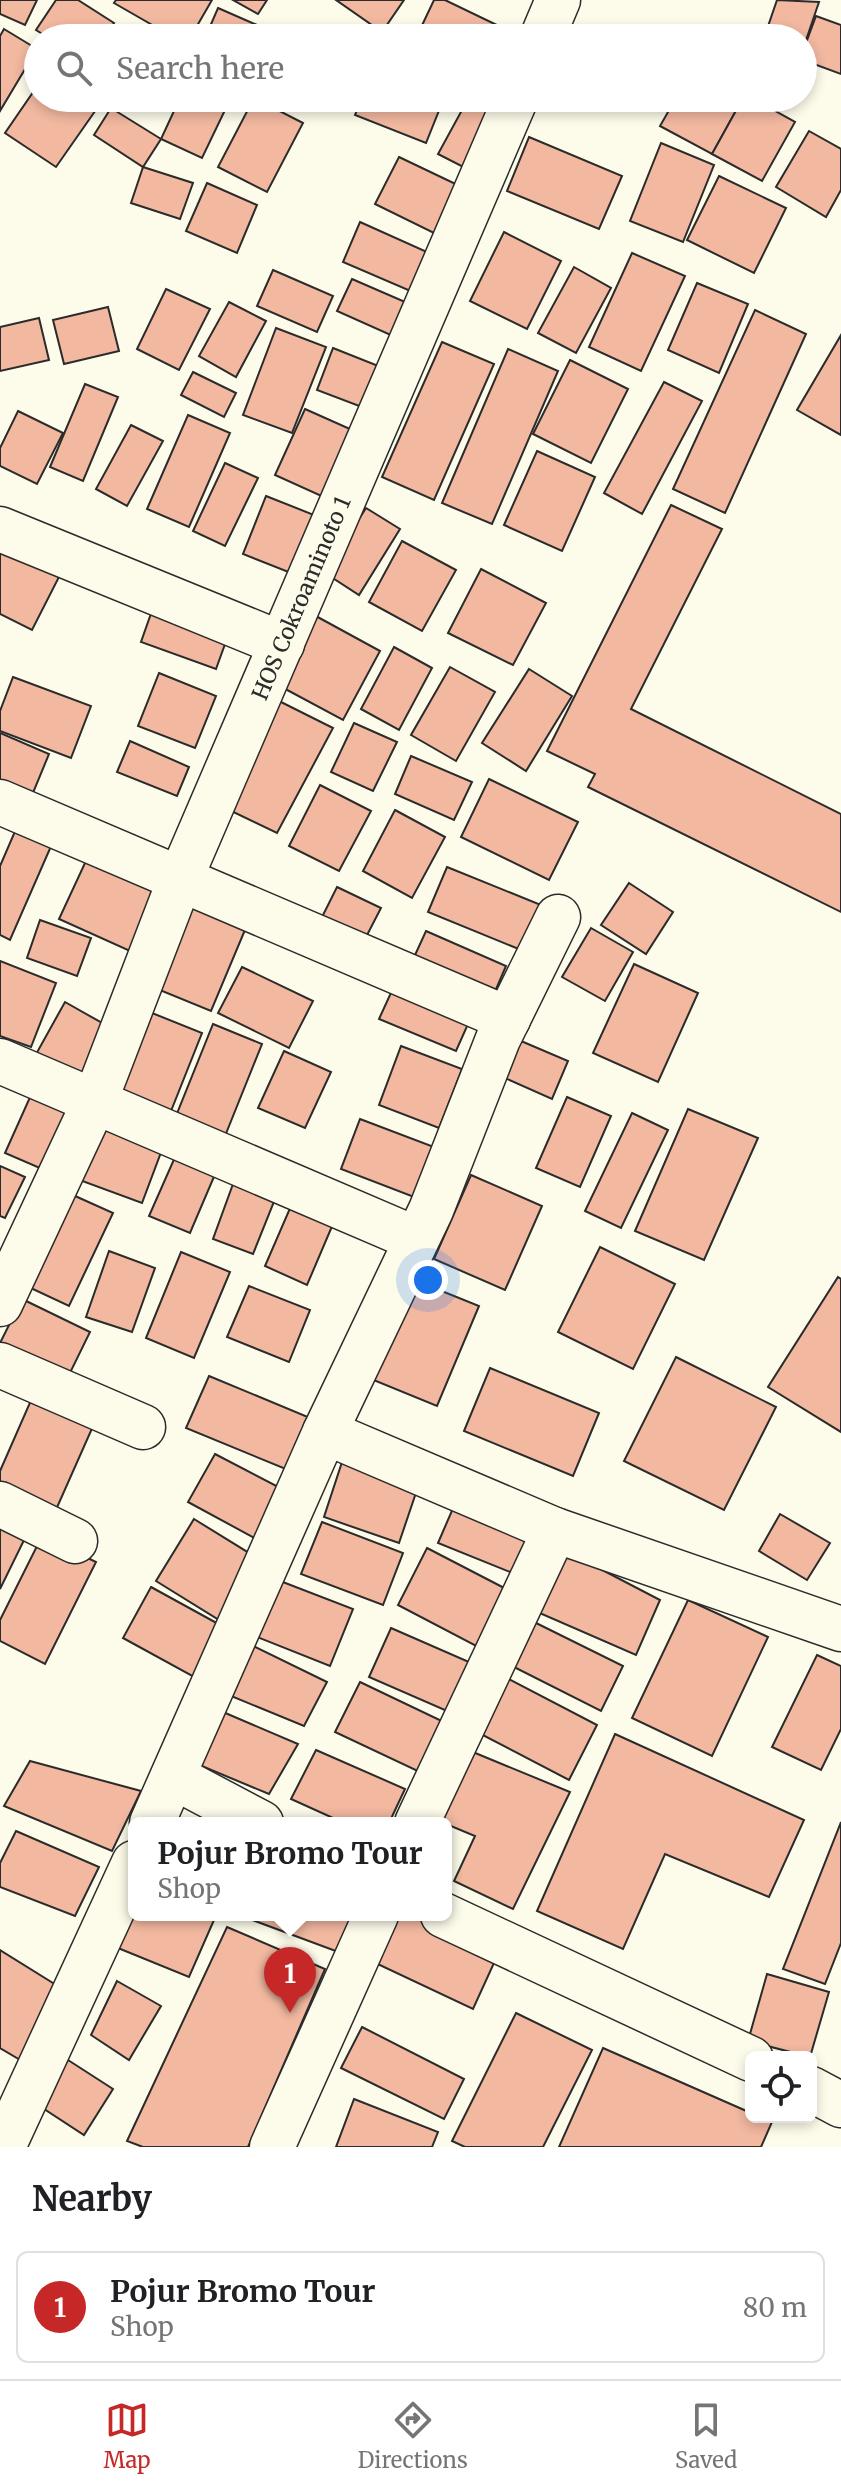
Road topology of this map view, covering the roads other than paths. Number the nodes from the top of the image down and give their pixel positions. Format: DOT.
graph roads {
  1 [pos="558,0"];
  2 [pos="548,24"];
  3 [pos="510,112"];
  4 [pos="0,529"];
  5 [pos="282,644"];
  6 [pos="0,802"];
  7 [pos="181,877"];
  8 [pos="558,917"];
  9 [pos="508,1019"];
  10 [pos="0,1061"];
  11 [pos="95,1101"];
  12 [pos="416,1239"];
  13 [pos="0,1304"];
  14 [pos="0,1365"];
  15 [pos="143,1427"];
  16 [pos="325,1432"];
  17 [pos="0,1504"];
  18 [pos="555,1530"];
  19 [pos="75,1541"];
  20 [pos="841,1629"];
  21 [pos="174,1777"];
  22 [pos="155,1817"];
  23 [pos="250,1817"];
  24 [pos="420,1817"];
  25 [pos="128,1876"];
  26 [pos="452,1919"];
  27 [pos="373,1921"];
  28 [pos="745,2056"];
  29 [pos="817,2092"];
  30 [pos="841,2105"];
  31 [pos="3,2147"];
  32 [pos="272,2147"];
  1 -- 2 [label="street"];
  3 -- 5 [label="street, HOS Cokroaminoto 1"];
  4 -- 5 [label="street"];
  5 -- 7 [label="street, HOS Cokroaminoto 1"];
  6 -- 7 [label="street"];
  7 -- 9 [label="street"];
  7 -- 11 [label="street, HOS Cokroaminoto 1"];
  8 -- 9 [label="street"];
  9 -- 12 [label="street"];
  10 -- 11 [label="street"];
  11 -- 12 [label="street"];
  11 -- 13 [label="street, HOS Cokroaminoto 1"];
  12 -- 16 [label="street"];
  14 -- 15 [label="street"];
  16 -- 18 [label="street"];
  16 -- 21 [label="street"];
  17 -- 19 [label="street"];
  18 -- 20 [label="street"];
  18 -- 24 [label="street"];
  21 -- 22 [label="street"];
  21 -- 23 [label="street"];
  25 -- 31 [label="street"];
  26 -- 28 [label="street"];
  27 -- 32 [label="street"];
  29 -- 30 [label="street"];
}
